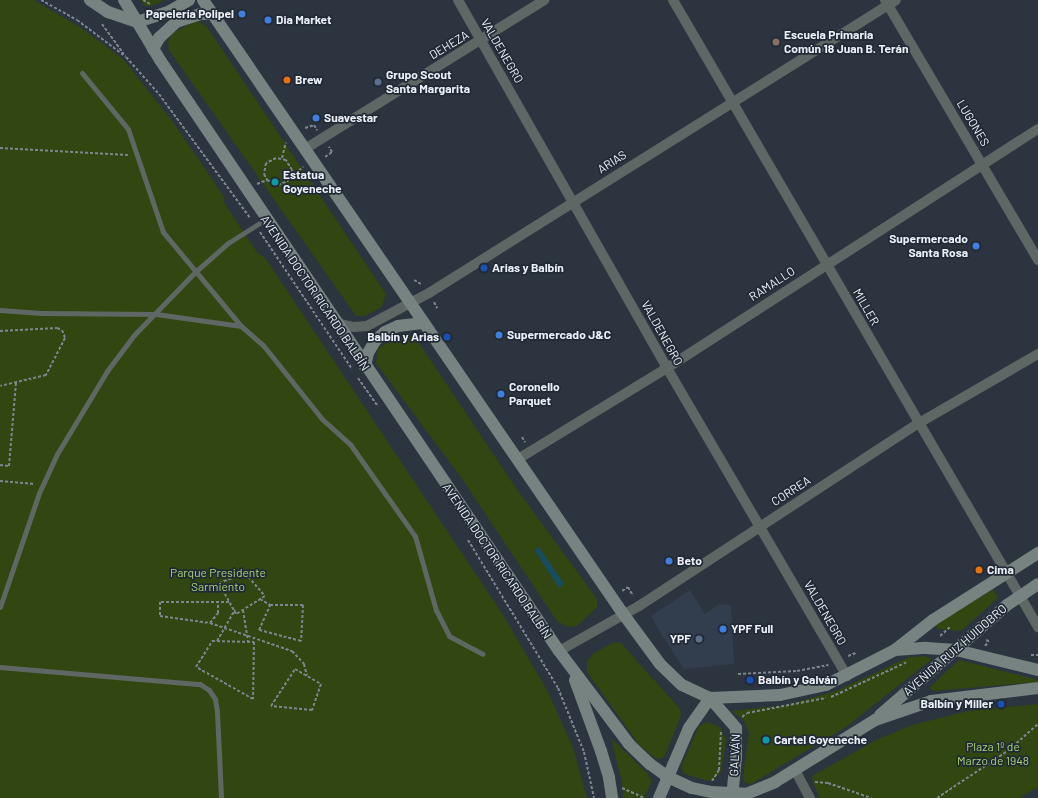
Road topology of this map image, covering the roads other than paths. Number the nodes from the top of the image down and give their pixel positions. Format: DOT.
graph roads {
  1 [pos="90,0"];
  2 [pos="124,0"];
  3 [pos="189,0"];
  4 [pos="203,0"];
  5 [pos="458,0"];
  6 [pos="544,0"];
  7 [pos="673,0"];
  8 [pos="890,2"];
  9 [pos="212,14"];
  10 [pos="137,22"];
  11 [pos="482,41"];
  12 [pos="153,49"];
  13 [pos="82,73"];
  14 [pos="731,102"];
  15 [pos="1038,129"];
  16 [pos="306,148"];
  17 [pos="982,165"];
  18 [pos="574,202"];
  19 [pos="266,219"];
  20 [pos="1038,260"];
  21 [pos="826,264"];
  22 [pos="195,272"];
  23 [pos="410,303"];
  24 [pos="0,310"];
  25 [pos="156,314"];
  26 [pos="336,323"];
  27 [pos="424,323"];
  28 [pos="241,326"];
  29 [pos="1038,354"];
  30 [pos="365,367"];
  31 [pos="667,368"];
  32 [pos="918,423"];
  33 [pos="518,459"];
  34 [pos="760,526"];
  35 [pos="1038,553"];
  36 [pos="1007,571"];
  37 [pos="1038,584"];
  38 [pos="1020,595"];
  39 [pos="1,600"];
  40 [pos="0,608"];
  41 [pos="624,615"];
  42 [pos="1038,627"];
  43 [pos="895,650"];
  44 [pos="956,650"];
  45 [pos="559,652"];
  46 [pos="484,654"];
  47 [pos="0,667"];
  48 [pos="571,669"];
  49 [pos="1038,670"];
  50 [pos="847,676"];
  51 [pos="1038,688"];
  52 [pos="710,698"];
  53 [pos="874,720"];
  54 [pos="795,770"];
  55 [pos="668,777"];
  56 [pos="732,796"];
  57 [pos="221,798"];
  58 [pos="612,798"];
  59 [pos="659,798"];
  60 [pos="810,798"];
  1 -- 10 [label="main road"];
  2 -- 10 [label="main road, AVENIDA DOCTOR RICARDO BALBÍN"];
  3 -- 10 [label="main road"];
  4 -- 9 [label="main road"];
  5 -- 11 [label="street, VALDENEGRO"];
  6 -- 11 [label="street, DEHEZA"];
  7 -- 14 [label="street, MILLER"];
  8 -- 14 [label="street, ARIAS"];
  8 -- 17 [label="street, LUGONES"];
  9 -- 12 [label="main road"];
  9 -- 16 [label="main road"];
  10 -- 12 [label="main road, AVENIDA DOCTOR RICARDO BALBÍN"];
  11 -- 16 [label="street, DEHEZA"];
  11 -- 18 [label="street, VALDENEGRO"];
  12 -- 19 [label="main road, AVENIDA DOCTOR RICARDO BALBÍN"];
  13 -- 22 [label="lane"];
  14 -- 18 [label="street, ARIAS"];
  14 -- 21 [label="street, MILLER"];
  15 -- 17 [label="street, RAMALLO"];
  16 -- 23 [label="main road"];
  17 -- 20 [label="street, LUGONES"];
  17 -- 21 [label="street, RAMALLO"];
  18 -- 23 [label="street, ARIAS"];
  18 -- 31 [label="street, VALDENEGRO"];
  19 -- 22 [label="lane"];
  19 -- 26 [label="main road, AVENIDA DOCTOR RICARDO BALBÍN"];
  21 -- 31 [label="street, RAMALLO"];
  21 -- 32 [label="street, MILLER"];
  22 -- 25 [label="lane"];
  22 -- 28 [label="lane"];
  23 -- 26 [label="street, ARIAS"];
  23 -- 27 [label="main road"];
  24 -- 25 [label="lane"];
  25 -- 28 [label="lane"];
  25 -- 39 [label="lane"];
  26 -- 30 [label="main road, AVENIDA DOCTOR RICARDO BALBÍN"];
  27 -- 30 [label="main road"];
  27 -- 33 [label="main road"];
  28 -- 46 [label="lane"];
  29 -- 32 [label="street, CORREA"];
  30 -- 45 [label="main road, AVENIDA DOCTOR RICARDO BALBÍN"];
  31 -- 33 [label="street, RAMALLO"];
  31 -- 34 [label="street, VALDENEGRO"];
  32 -- 34 [label="street, CORREA"];
  32 -- 36 [label="street, MILLER"];
  33 -- 41 [label="main road"];
  34 -- 41 [label="street, CORREA"];
  34 -- 50 [label="street, VALDENEGRO"];
  35 -- 36 [label="main road"];
  36 -- 38 [label="street, MILLER"];
  36 -- 43 [label="main road"];
  37 -- 38 [label="main road, AVENIDA RUIZ HUIDOBRO"];
  38 -- 42 [label="street, MILLER"];
  38 -- 44 [label="main road, AVENIDA RUIZ HUIDOBRO"];
  39 -- 40 [label="lane"];
  41 -- 45 [label="street, CORREA"];
  41 -- 52 [label="main road"];
  43 -- 44 [label="main road"];
  43 -- 50 [label="main road"];
  44 -- 49 [label="main road"];
  44 -- 53 [label="main road, AVENIDA RUIZ HUIDOBRO"];
  45 -- 48 [label="main road, AVENIDA DOCTOR RICARDO BALBÍN"];
  47 -- 57 [label="lane"];
  48 -- 55 [label="main road, AVENIDA DOCTOR RICARDO BALBÍN"];
  48 -- 58 [label="main road"];
  50 -- 52 [label="main road"];
  51 -- 53 [label="main road, AVENIDA DOCTOR RICARDO BALBÍN"];
  52 -- 55 [label="main road"];
  52 -- 56 [label="main road, GALVÁN"];
  53 -- 54 [label="main road, AVENIDA DOCTOR RICARDO BALBÍN"];
  54 -- 56 [label="main road, AVENIDA DOCTOR RICARDO BALBÍN"];
  54 -- 60 [label="street"];
  55 -- 56 [label="main road, AVENIDA DOCTOR RICARDO BALBÍN"];
  55 -- 59 [label="main road"];
}
